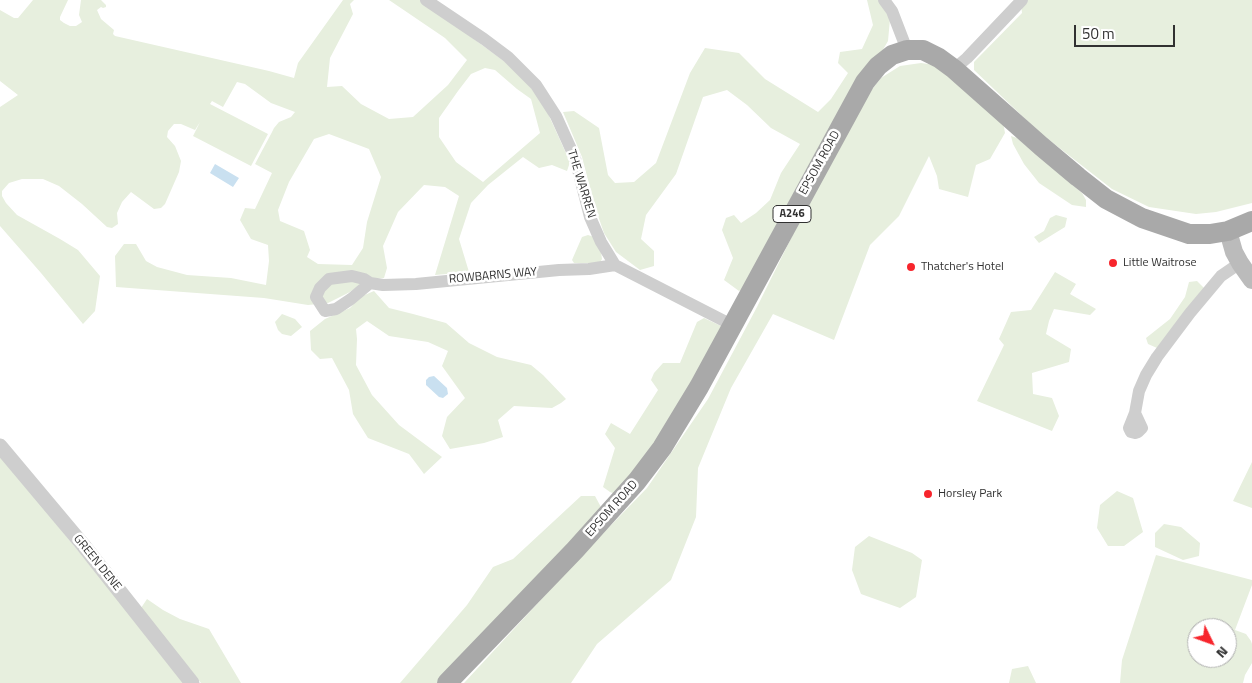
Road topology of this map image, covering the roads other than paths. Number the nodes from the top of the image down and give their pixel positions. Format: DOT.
graph roads {
  1 [pos="426,0"];
  2 [pos="884,0"];
  3 [pos="1022,0"];
  4 [pos="907,50"];
  5 [pos="954,69"];
  6 [pos="1252,221"];
  7 [pos="1228,231"];
  8 [pos="1240,263"];
  9 [pos="615,265"];
  10 [pos="1252,280"];
  11 [pos="370,283"];
  12 [pos="732,325"];
  13 [pos="1135,414"];
  14 [pos="0,446"];
  15 [pos="192,683"];
  16 [pos="447,683"];
  1 -- 9 [label="street, THE WARREN"];
  2 -- 4 [label="street"];
  3 -- 5 [label="street"];
  4 -- 5 [label="main road"];
  4 -- 12 [label="main road, EPSOM ROAD / A246"];
  5 -- 7 [label="main road"];
  6 -- 7 [label="main road"];
  7 -- 8 [label="main road"];
  8 -- 10 [label="main road"];
  8 -- 13 [label="street"];
  9 -- 11 [label="street, ROWBARNS WAY"];
  9 -- 12 [label="street"];
  12 -- 16 [label="main road, EPSOM ROAD / A246"];
  14 -- 15 [label="street, GREEN DENE"];
}
